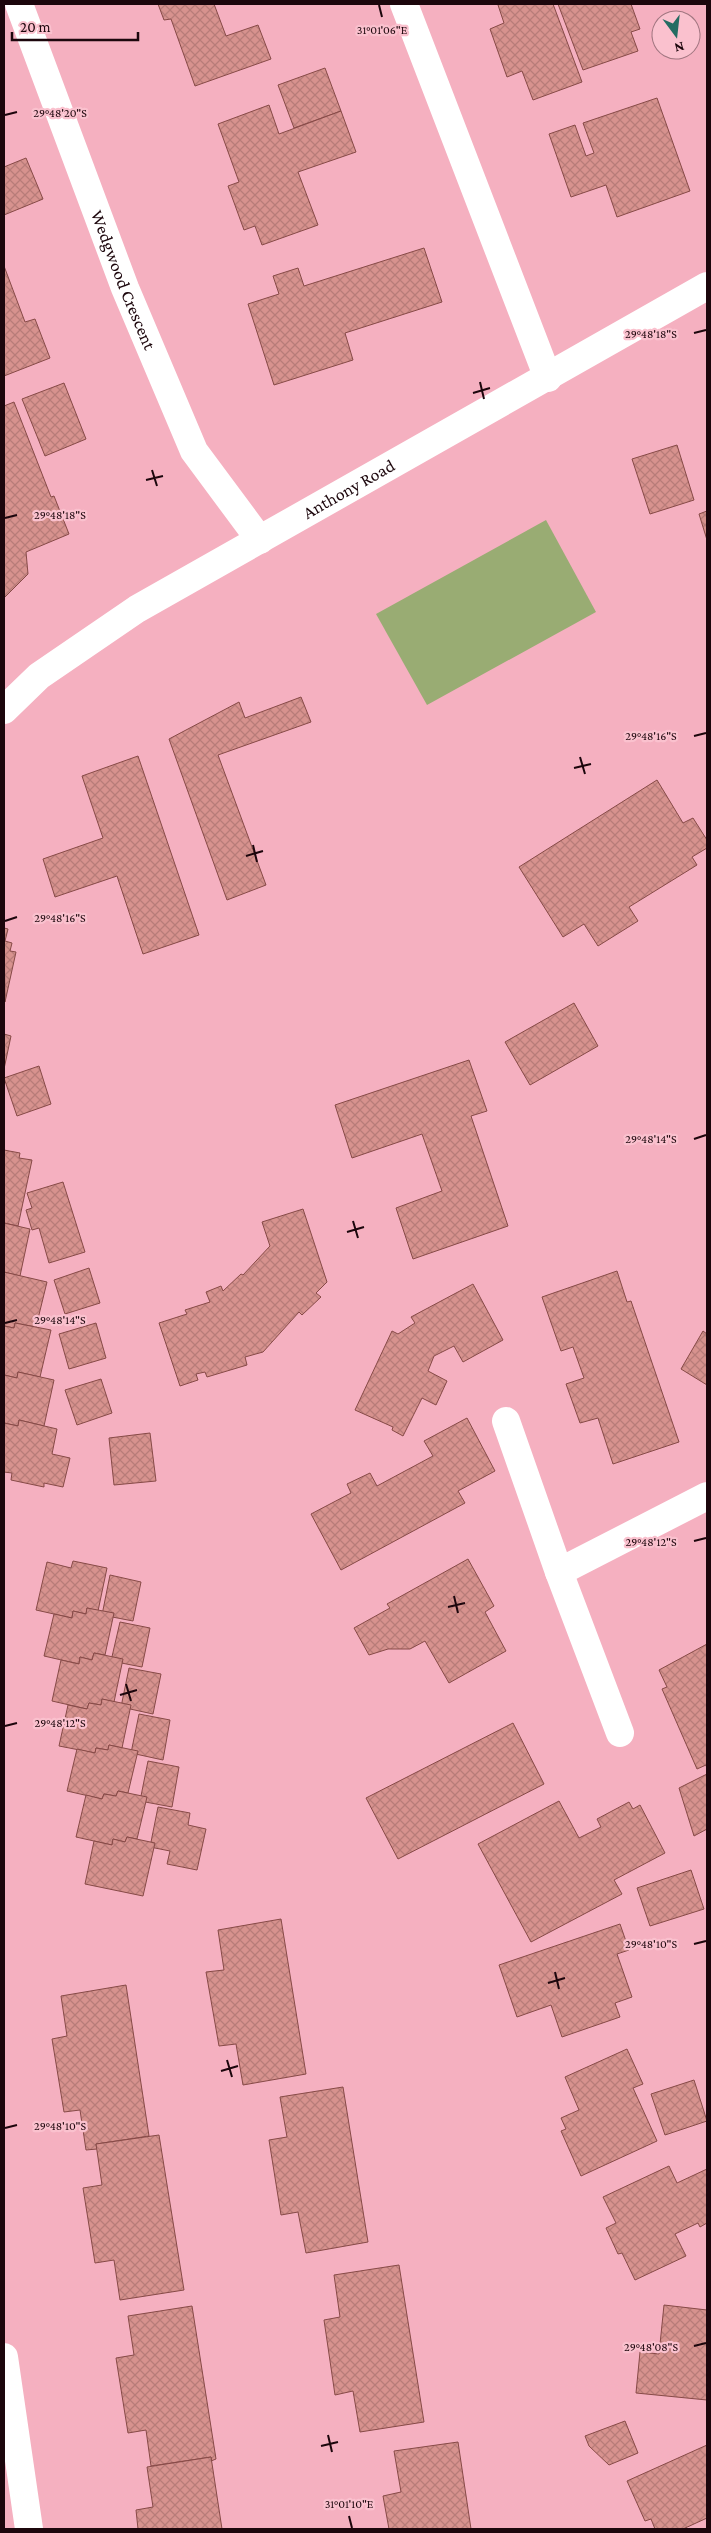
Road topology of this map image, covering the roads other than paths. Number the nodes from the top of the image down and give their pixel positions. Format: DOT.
graph roads {
  1 [pos="19,4"];
  2 [pos="404,4"];
  3 [pos="707,286"];
  4 [pos="548,378"];
  5 [pos="260,540"];
  6 [pos="4,710"];
  7 [pos="506,1421"];
  8 [pos="707,1496"];
  9 [pos="559,1572"];
  10 [pos="620,1733"];
  11 [pos="4,2357"];
  12 [pos="29,2529"];
  1 -- 5 [label="street, Wedgwood Crescent"];
  2 -- 4 [label="street"];
  3 -- 4 [label="street, Anthony Road"];
  4 -- 5 [label="street, Anthony Road"];
  5 -- 6 [label="street, Anthony Road"];
  7 -- 9 [label="street"];
  8 -- 9 [label="street"];
  9 -- 10 [label="street"];
  11 -- 12 [label="street"];
}
